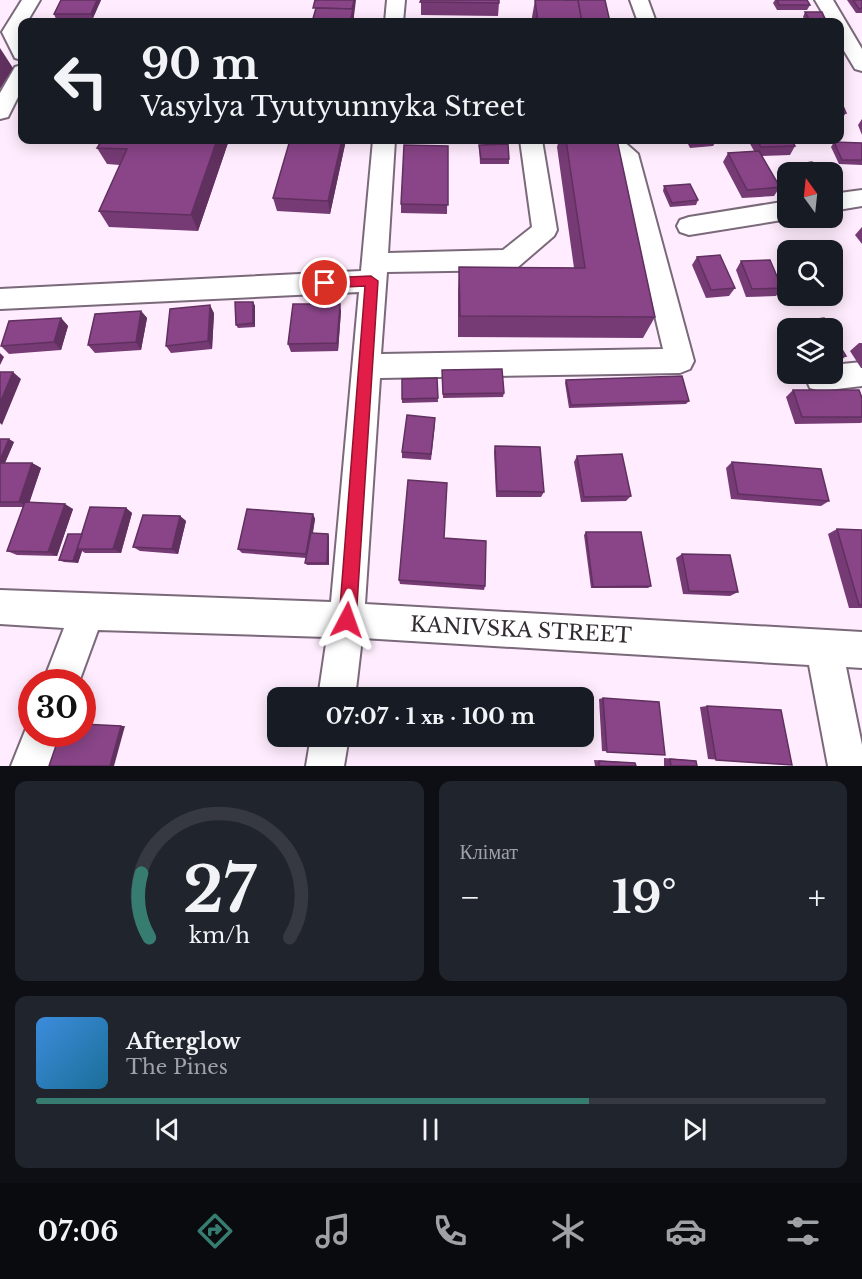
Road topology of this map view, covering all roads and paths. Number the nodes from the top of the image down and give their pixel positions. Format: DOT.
graph roads {
  1 [pos="31,0"];
  2 [pos="396,0"];
  3 [pos="639,0"];
  4 [pos="824,0"];
  5 [pos="20,18"];
  6 [pos="394,18"];
  7 [pos="646,18"];
  8 [pos="835,18"];
  9 [pos="18,22"];
  10 [pos="844,35"];
  11 [pos="18,45"];
  12 [pos="862,65"];
  13 [pos="844,66"];
  14 [pos="18,78"];
  15 [pos="0,112"];
  16 [pos="384,144"];
  17 [pos="532,144"];
  18 [pos="613,144"];
  19 [pos="862,198"];
  20 [pos="843,201"];
  21 [pos="777,212"];
  22 [pos="689,226"];
  23 [pos="372,272"];
  24 [pos="0,298"];
  25 [pos="365,366"];
  26 [pos="862,374"];
  27 [pos="843,376"];
  28 [pos="0,607"];
  29 [pos="87,612"];
  30 [pos="347,620"];
  31 [pos="824,649"];
  32 [pos="862,651"];
  33 [pos="66,669"];
  34 [pos="338,687"];
  35 [pos="37,747"];
  36 [pos="328,747"];
  37 [pos="30,766"];
  38 [pos="325,766"];
  39 [pos="847,766"];
  1 -- 5 [label="street"];
  2 -- 6 [label="street"];
  3 -- 7 [label="street"];
  4 -- 8 [label="street"];
  9 -- 11 [label="street"];
  10 -- 12 [label="street"];
  12 -- 13 [label="street"];
  14 -- 15 [label="street"];
  16 -- 23 [label="street"];
  17 -- 23 [label="street"];
  18 -- 25 [label="street"];
  19 -- 20 [label="street"];
  21 -- 22 [label="street"];
  23 -- 24 [label="street"];
  23 -- 25 [label="street"];
  25 -- 30 [label="street"];
  26 -- 27 [label="street"];
  28 -- 29 [label="street, KANIVSKA STREET"];
  29 -- 30 [label="street, KANIVSKA STREET"];
  29 -- 33 [label="street"];
  30 -- 31 [label="street, KANIVSKA STREET"];
  30 -- 34 [label="street"];
  31 -- 32 [label="street, KANIVSKA STREET"];
  31 -- 39 [label="street"];
  35 -- 37 [label="street"];
  36 -- 38 [label="street"];
}
